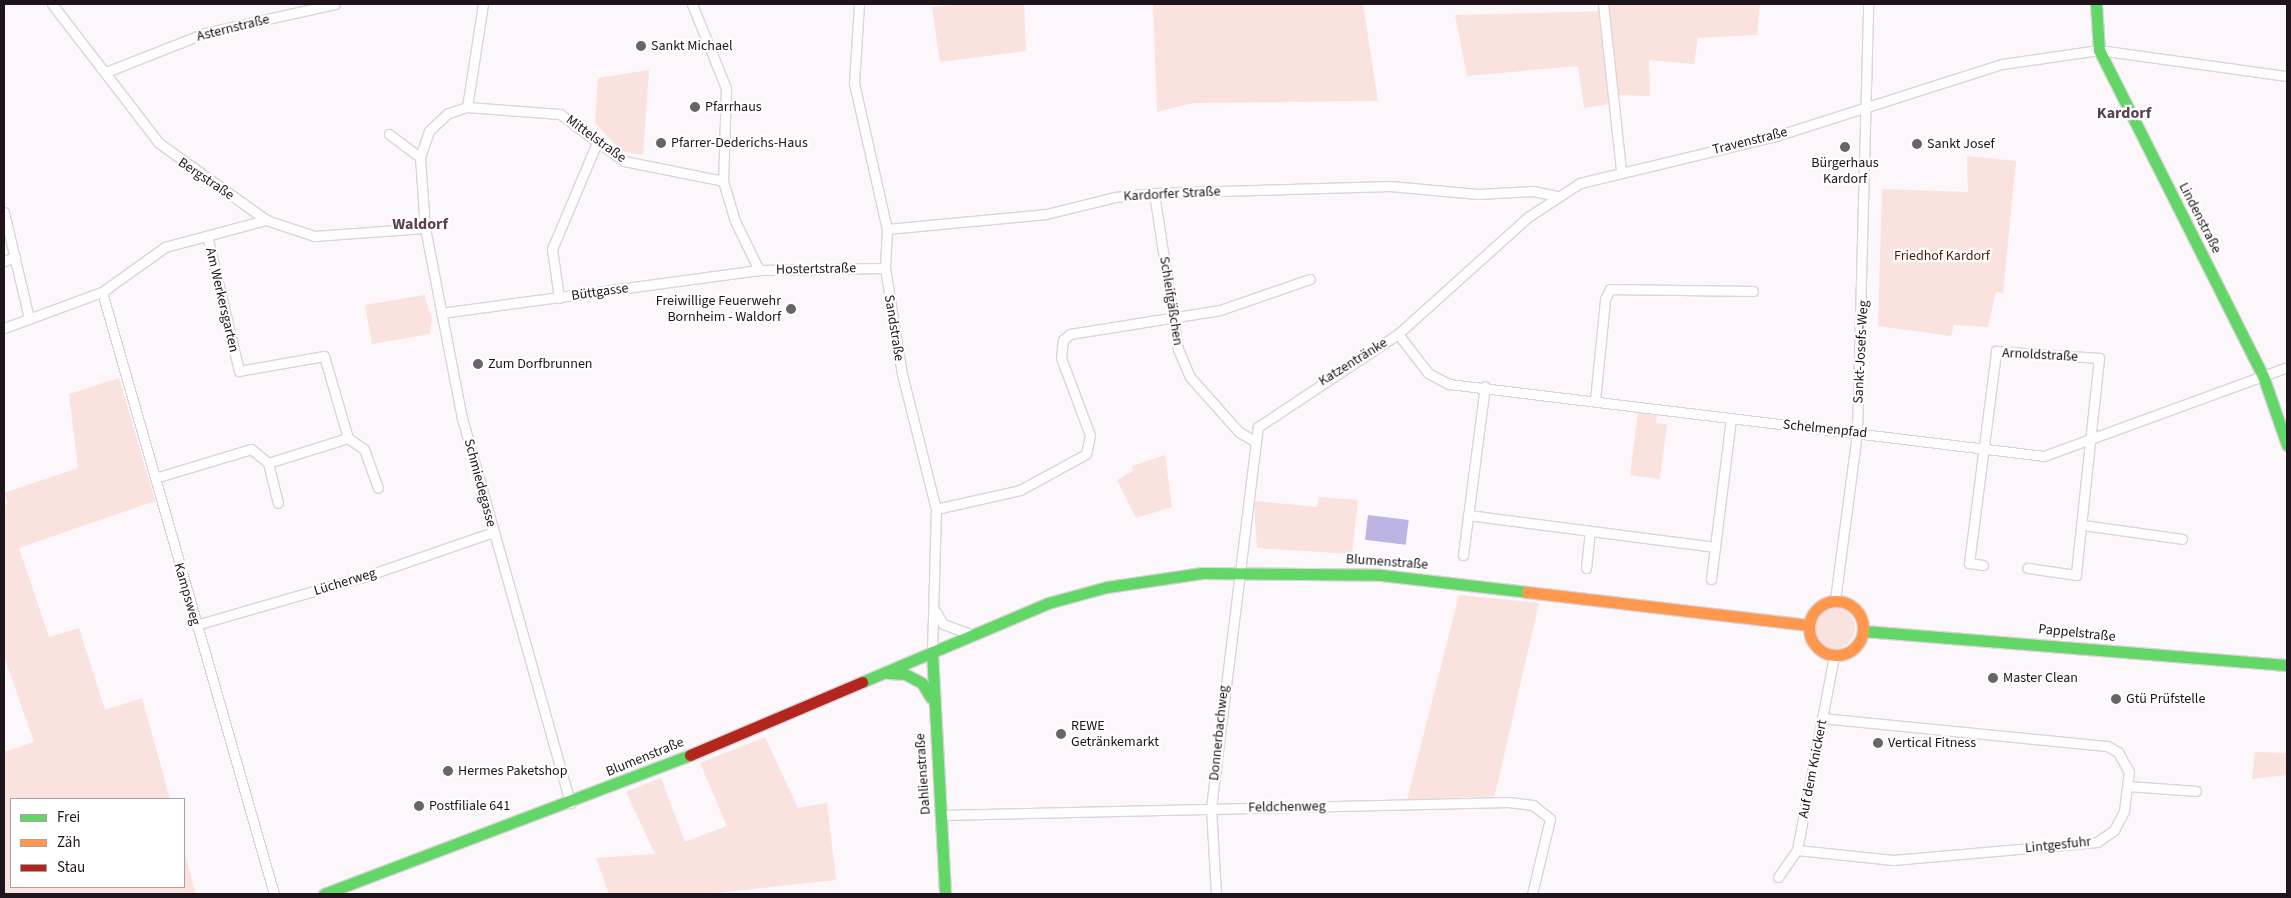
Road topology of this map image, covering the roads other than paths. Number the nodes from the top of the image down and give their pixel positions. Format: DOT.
graph roads {
  1 [pos="52,4"];
  2 [pos="335,4"];
  3 [pos="483,4"];
  4 [pos="692,4"];
  5 [pos="859,4"];
  6 [pos="1603,4"];
  7 [pos="1868,4"];
  8 [pos="2096,4"];
  9 [pos="2099,50"];
  10 [pos="106,72"];
  11 [pos="2287,76"];
  12 [pos="1868,103"];
  13 [pos="467,106"];
  14 [pos="389,134"];
  15 [pos="598,140"];
  16 [pos="420,157"];
  17 [pos="1621,172"];
  18 [pos="723,181"];
  19 [pos="1154,193"];
  20 [pos="1556,196"];
  21 [pos="4,212"];
  22 [pos="266,220"];
  23 [pos="425,228"];
  24 [pos="888,229"];
  25 [pos="207,236"];
  26 [pos="14,257"];
  27 [pos="4,261"];
  28 [pos="885,268"];
  29 [pos="759,270"];
  30 [pos="1310,279"];
  31 [pos="1753,291"];
  32 [pos="102,292"];
  33 [pos="559,298"];
  34 [pos="441,313"];
  35 [pos="1172,316"];
  36 [pos="29,319"];
  37 [pos="4,328"];
  38 [pos="1398,334"];
  39 [pos="2287,367"];
  40 [pos="2263,376"];
  41 [pos="1484,386"];
  42 [pos="1595,400"];
  43 [pos="1731,419"];
  44 [pos="1857,432"];
  45 [pos="348,438"];
  46 [pos="1253,440"];
  47 [pos="2093,440"];
  48 [pos="2287,445"];
  49 [pos="1985,448"];
  50 [pos="268,463"];
  51 [pos="154,478"];
  52 [pos="378,488"];
  53 [pos="278,503"];
  54 [pos="936,510"];
  55 [pos="1468,516"];
  56 [pos="2083,525"];
  57 [pos="1590,531"];
  58 [pos="493,532"];
  59 [pos="2182,539"];
  60 [pos="1715,547"];
  61 [pos="1464,555"];
  62 [pos="1983,565"];
  63 [pos="1586,568"];
  64 [pos="2028,568"];
  65 [pos="1238,572"];
  66 [pos="1711,579"];
  67 [pos="1836,600"];
  68 [pos="936,612"];
  69 [pos="1808,625"];
  70 [pos="196,626"];
  71 [pos="1863,631"];
  72 [pos="971,634"];
  73 [pos="932,652"];
  74 [pos="1834,656"];
  75 [pos="2287,665"];
  76 [pos="886,673"];
  77 [pos="932,698"];
  78 [pos="1823,718"];
  79 [pos="2128,786"];
  80 [pos="2196,791"];
  81 [pos="570,803"];
  82 [pos="1211,808"];
  83 [pos="940,815"];
  84 [pos="1797,850"];
  85 [pos="1778,877"];
  86 [pos="274,894"];
  87 [pos="324,894"];
  88 [pos="945,894"];
  89 [pos="1216,894"];
  90 [pos="1532,894"];
  1 -- 10 [label="street, Bergstraße"];
  2 -- 10 [label="street, Asternstraße"];
  3 -- 13 [label="street"];
  4 -- 18 [label="street, Hostertstraße"];
  5 -- 24 [label="street, Sandstraße"];
  6 -- 17 [label="street"];
  7 -- 12 [label="street, Sankt-Josefs-Weg"];
  8 -- 9 [label="main road, Lindenstraße"];
  9 -- 11 [label="street, Travenstraße"];
  9 -- 12 [label="street, Travenstraße"];
  9 -- 40 [label="main road, Lindenstraße"];
  10 -- 22 [label="street, Bergstraße"];
  12 -- 17 [label="street, Travenstraße"];
  12 -- 44 [label="street, Sankt-Josefs-Weg"];
  13 -- 15 [label="street, Mittelstraße"];
  13 -- 16 [label="street, Schmiedegasse"];
  14 -- 16 [label="street"];
  15 -- 18 [label="street, Mittelstraße"];
  15 -- 33 [label="street"];
  16 -- 23 [label="street, Schmiedegasse"];
  17 -- 20 [label="street, Travenstraße"];
  18 -- 29 [label="street, Hostertstraße"];
  19 -- 20 [label="street, Kardorfer Straße"];
  19 -- 24 [label="street, Kardorfer Straße"];
  19 -- 35 [label="street, Schleifgäßchen"];
  20 -- 38 [label="street, Katzentränke"];
  21 -- 26 [label="street"];
  22 -- 23 [label="street, Bergstraße"];
  22 -- 25 [label="street"];
  23 -- 34 [label="street, Schmiedegasse"];
  24 -- 28 [label="street, Sandstraße"];
  25 -- 32 [label="street"];
  25 -- 45 [label="street, Am Werkersgarten"];
  26 -- 27 [label="street"];
  26 -- 36 [label="street"];
  28 -- 29 [label="street, Hostertstraße"];
  28 -- 54 [label="street, Sandstraße"];
  29 -- 33 [label="street, Büttgasse"];
  30 -- 35 [label="street"];
  31 -- 42 [label="street"];
  32 -- 36 [label="street"];
  32 -- 51 [label="street, Kampsweg"];
  33 -- 34 [label="street, Büttgasse"];
  34 -- 58 [label="street, Schmiedegasse"];
  35 -- 46 [label="street, Schleifgäßchen"];
  35 -- 54 [label="street"];
  36 -- 37 [label="street"];
  38 -- 41 [label="street, Schelmenpfad"];
  38 -- 46 [label="street, Katzentränke"];
  39 -- 40 [label="street, Schelmenpfad"];
  40 -- 47 [label="street, Schelmenpfad"];
  40 -- 48 [label="main road, Lindenstraße"];
  41 -- 42 [label="street, Schelmenpfad"];
  41 -- 55 [label="street"];
  42 -- 43 [label="street, Schelmenpfad"];
  43 -- 44 [label="street, Schelmenpfad"];
  43 -- 60 [label="street"];
  44 -- 49 [label="street, Schelmenpfad"];
  44 -- 67 [label="street, Sankt-Josefs-Weg"];
  45 -- 50 [label="street"];
  45 -- 52 [label="street"];
  46 -- 65 [label="street, Katzentränke"];
  47 -- 49 [label="street, Schelmenpfad"];
  47 -- 49 [label="street, Arnoldstraße"];
  47 -- 56 [label="street"];
  49 -- 62 [label="street"];
  50 -- 51 [label="street"];
  50 -- 53 [label="street"];
  51 -- 70 [label="street, Kampsweg"];
  54 -- 68 [label="street, Sandstraße"];
  55 -- 57 [label="street"];
  55 -- 61 [label="street"];
  56 -- 59 [label="street"];
  56 -- 64 [label="street"];
  57 -- 60 [label="street"];
  57 -- 63 [label="street"];
  58 -- 70 [label="street, Lücherweg"];
  58 -- 81 [label="street, Schmiedegasse"];
  60 -- 66 [label="street"];
  65 -- 69 [label="main road, Blumenstraße"];
  65 -- 72 [label="main road, Blumenstraße"];
  65 -- 82 [label="street, Donnerbachweg"];
  67 -- 69 [label="main road"];
  67 -- 71 [label="main road"];
  68 -- 72 [label="street"];
  68 -- 73 [label="street, Sandstraße"];
  69 -- 74 [label="main road"];
  70 -- 86 [label="street, Kampsweg"];
  71 -- 74 [label="main road"];
  71 -- 75 [label="main road, Pappelstraße"];
  72 -- 73 [label="main road, Blumenstraße"];
  73 -- 76 [label="main road, Blumenstraße"];
  73 -- 77 [label="main road, Dahlienstraße"];
  74 -- 78 [label="street, Auf dem Knickert"];
  76 -- 77 [label="main road"];
  76 -- 81 [label="main road, Blumenstraße"];
  77 -- 83 [label="main road, Dahlienstraße"];
  78 -- 79 [label="street, Lintgesfuhr"];
  78 -- 84 [label="street, Auf dem Knickert"];
  79 -- 80 [label="street"];
  79 -- 84 [label="street, Lintgesfuhr"];
  81 -- 87 [label="main road, Blumenstraße"];
  82 -- 83 [label="street, Feldchenweg"];
  82 -- 89 [label="street, Donnerbachweg"];
  82 -- 90 [label="street, Feldchenweg"];
  83 -- 88 [label="main road, Dahlienstraße"];
  84 -- 85 [label="street, Auf dem Knickert"];
}
